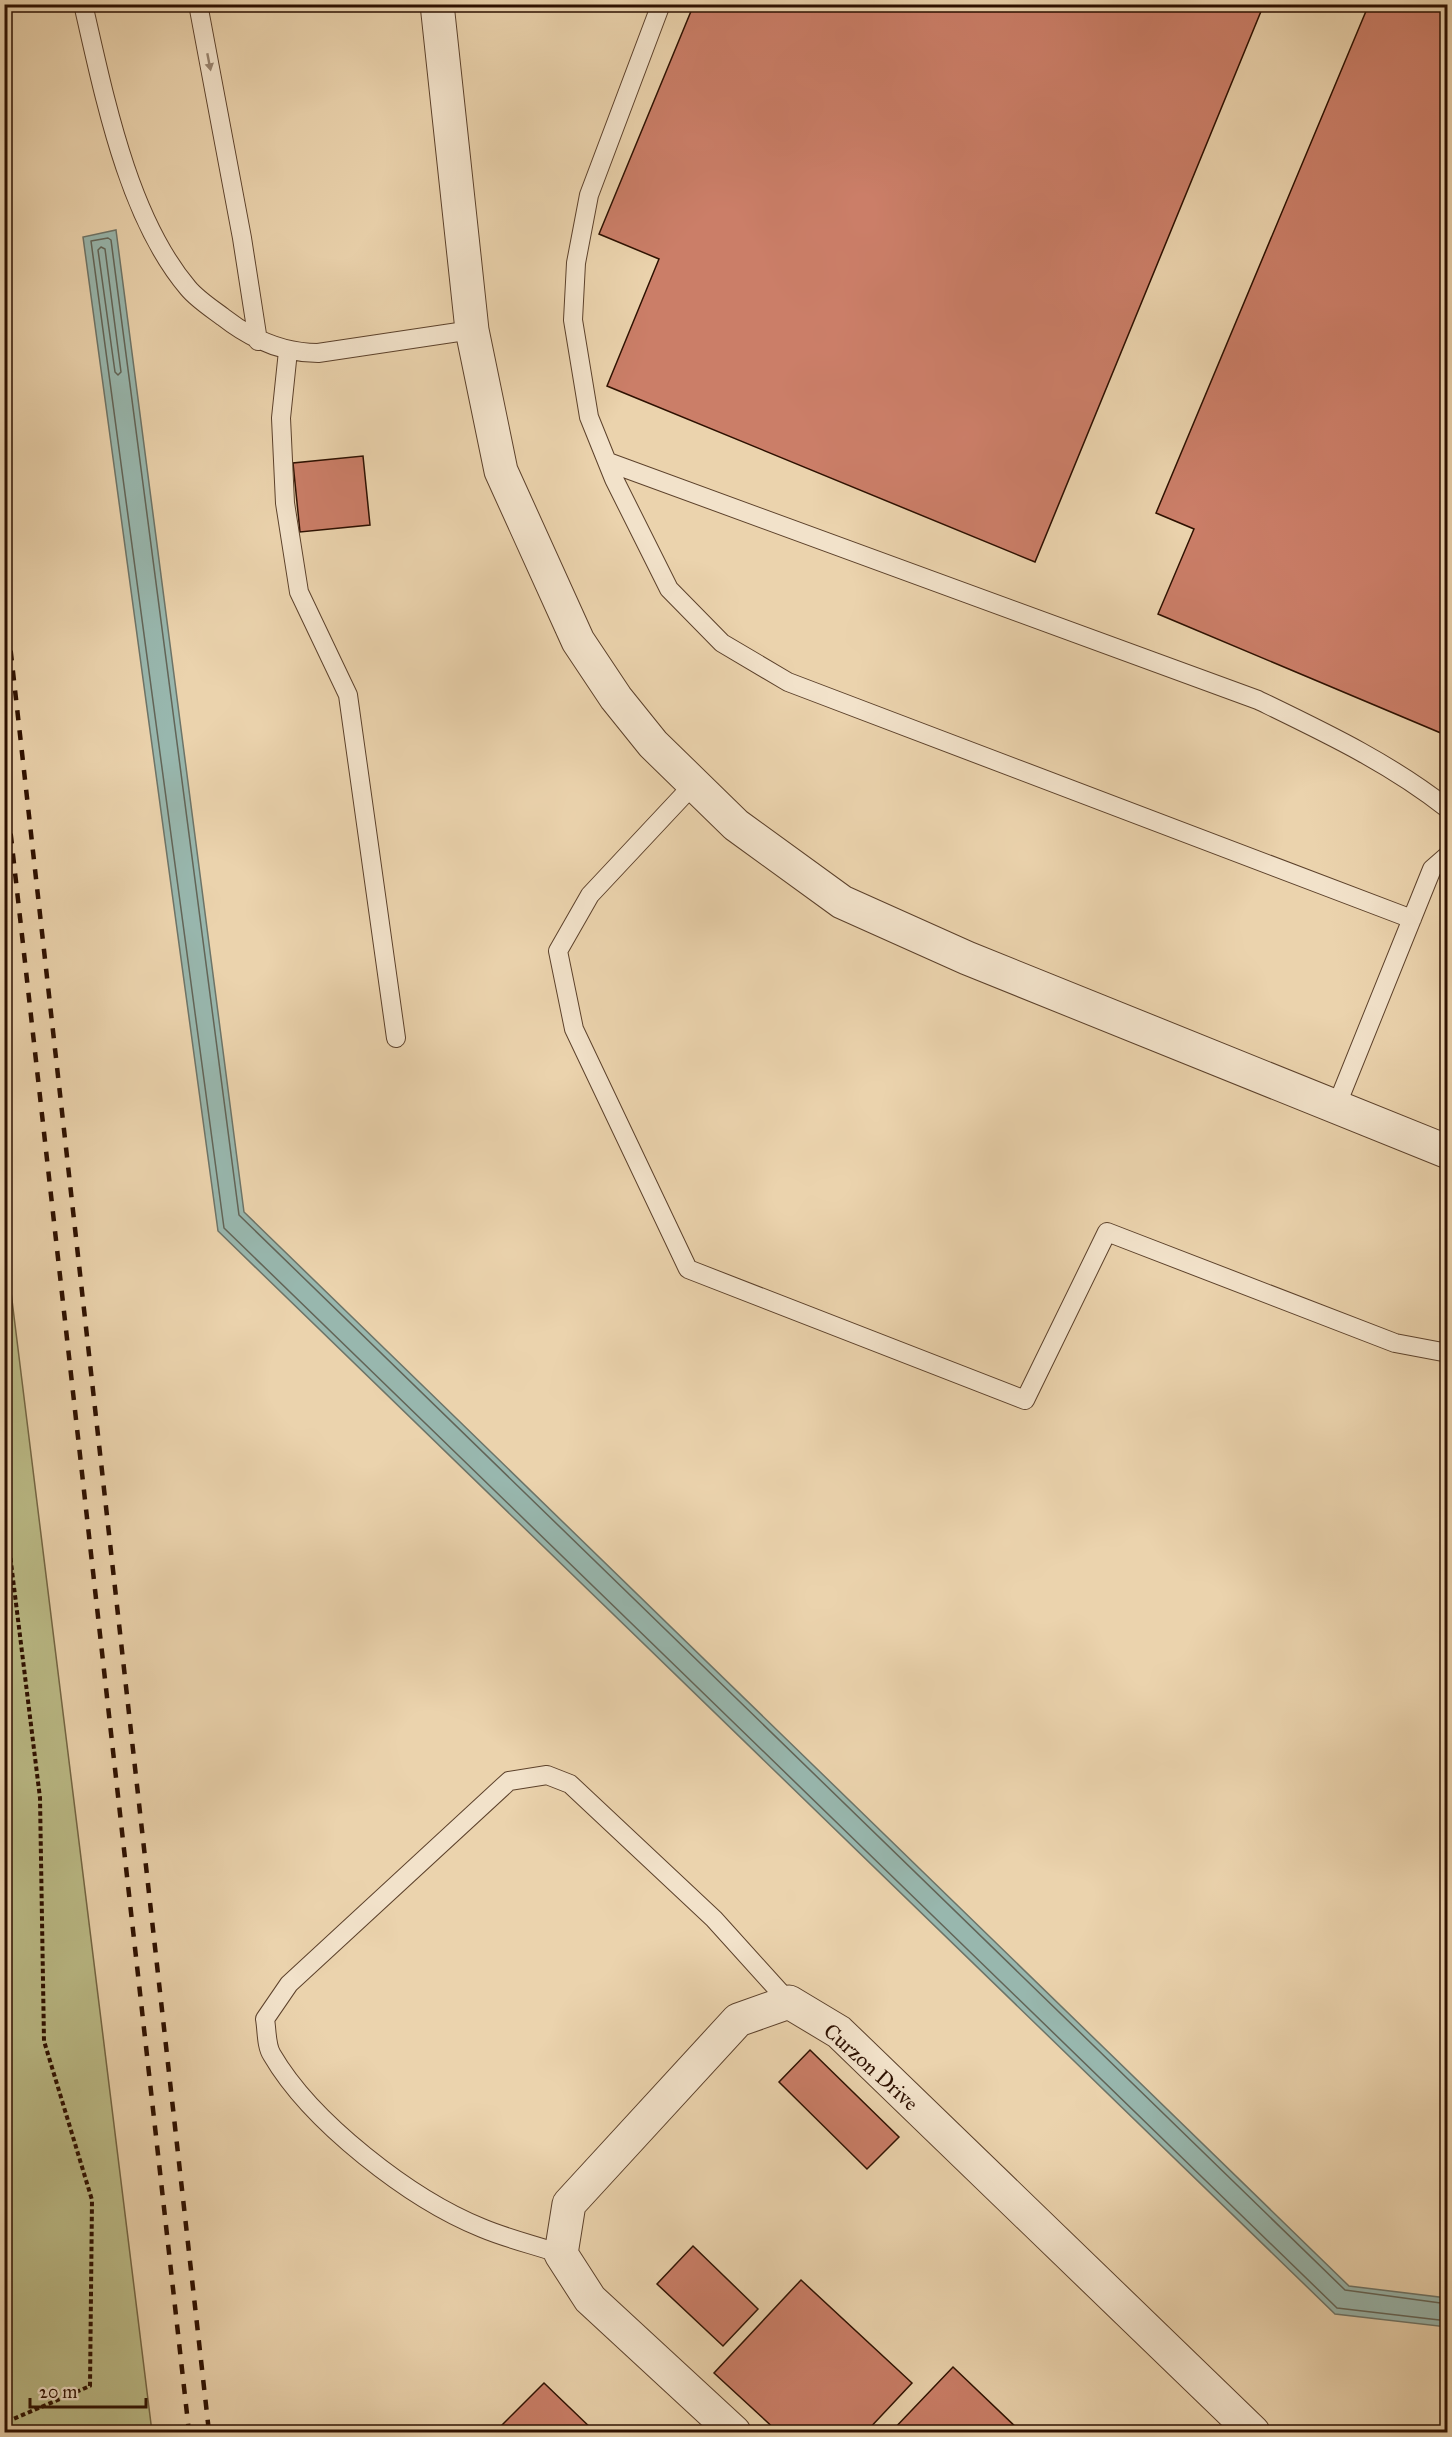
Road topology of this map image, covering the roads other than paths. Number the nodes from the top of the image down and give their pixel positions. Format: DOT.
graph roads {
  1 [pos="83,4"];
  2 [pos="198,4"];
  3 [pos="437,4"];
  4 [pos="661,4"];
  5 [pos="472,330"];
  6 [pos="258,340"];
  7 [pos="288,351"];
  8 [pos="608,462"];
  9 [pos="693,785"];
  10 [pos="1448,809"];
  11 [pos="1448,855"];
  12 [pos="1412,919"];
  13 [pos="396,1038"];
  14 [pos="1336,1107"];
  15 [pos="1448,1152"];
  16 [pos="1448,1353"];
  17 [pos="789,2002"];
  18 [pos="561,2254"];
  19 [pos="734,2433"];
  20 [pos="1253,2433"];
  1 -- 6 [label="lane"];
  2 -- 6 [label="lane, one-way"];
  3 -- 5 [label="street"];
  4 -- 8 [label="lane"];
  5 -- 7 [label="lane"];
  5 -- 9 [label="street"];
  6 -- 7 [label="lane"];
  7 -- 13 [label="lane"];
  8 -- 10 [label="lane"];
  8 -- 12 [label="lane"];
  9 -- 14 [label="street"];
  9 -- 16 [label="lane"];
  11 -- 12 [label="lane"];
  12 -- 14 [label="lane"];
  14 -- 15 [label="street"];
  17 -- 18 [label="street"];
  17 -- 18 [label="lane"];
  17 -- 20 [label="street, Curzon Drive"];
  18 -- 19 [label="street"];
}
